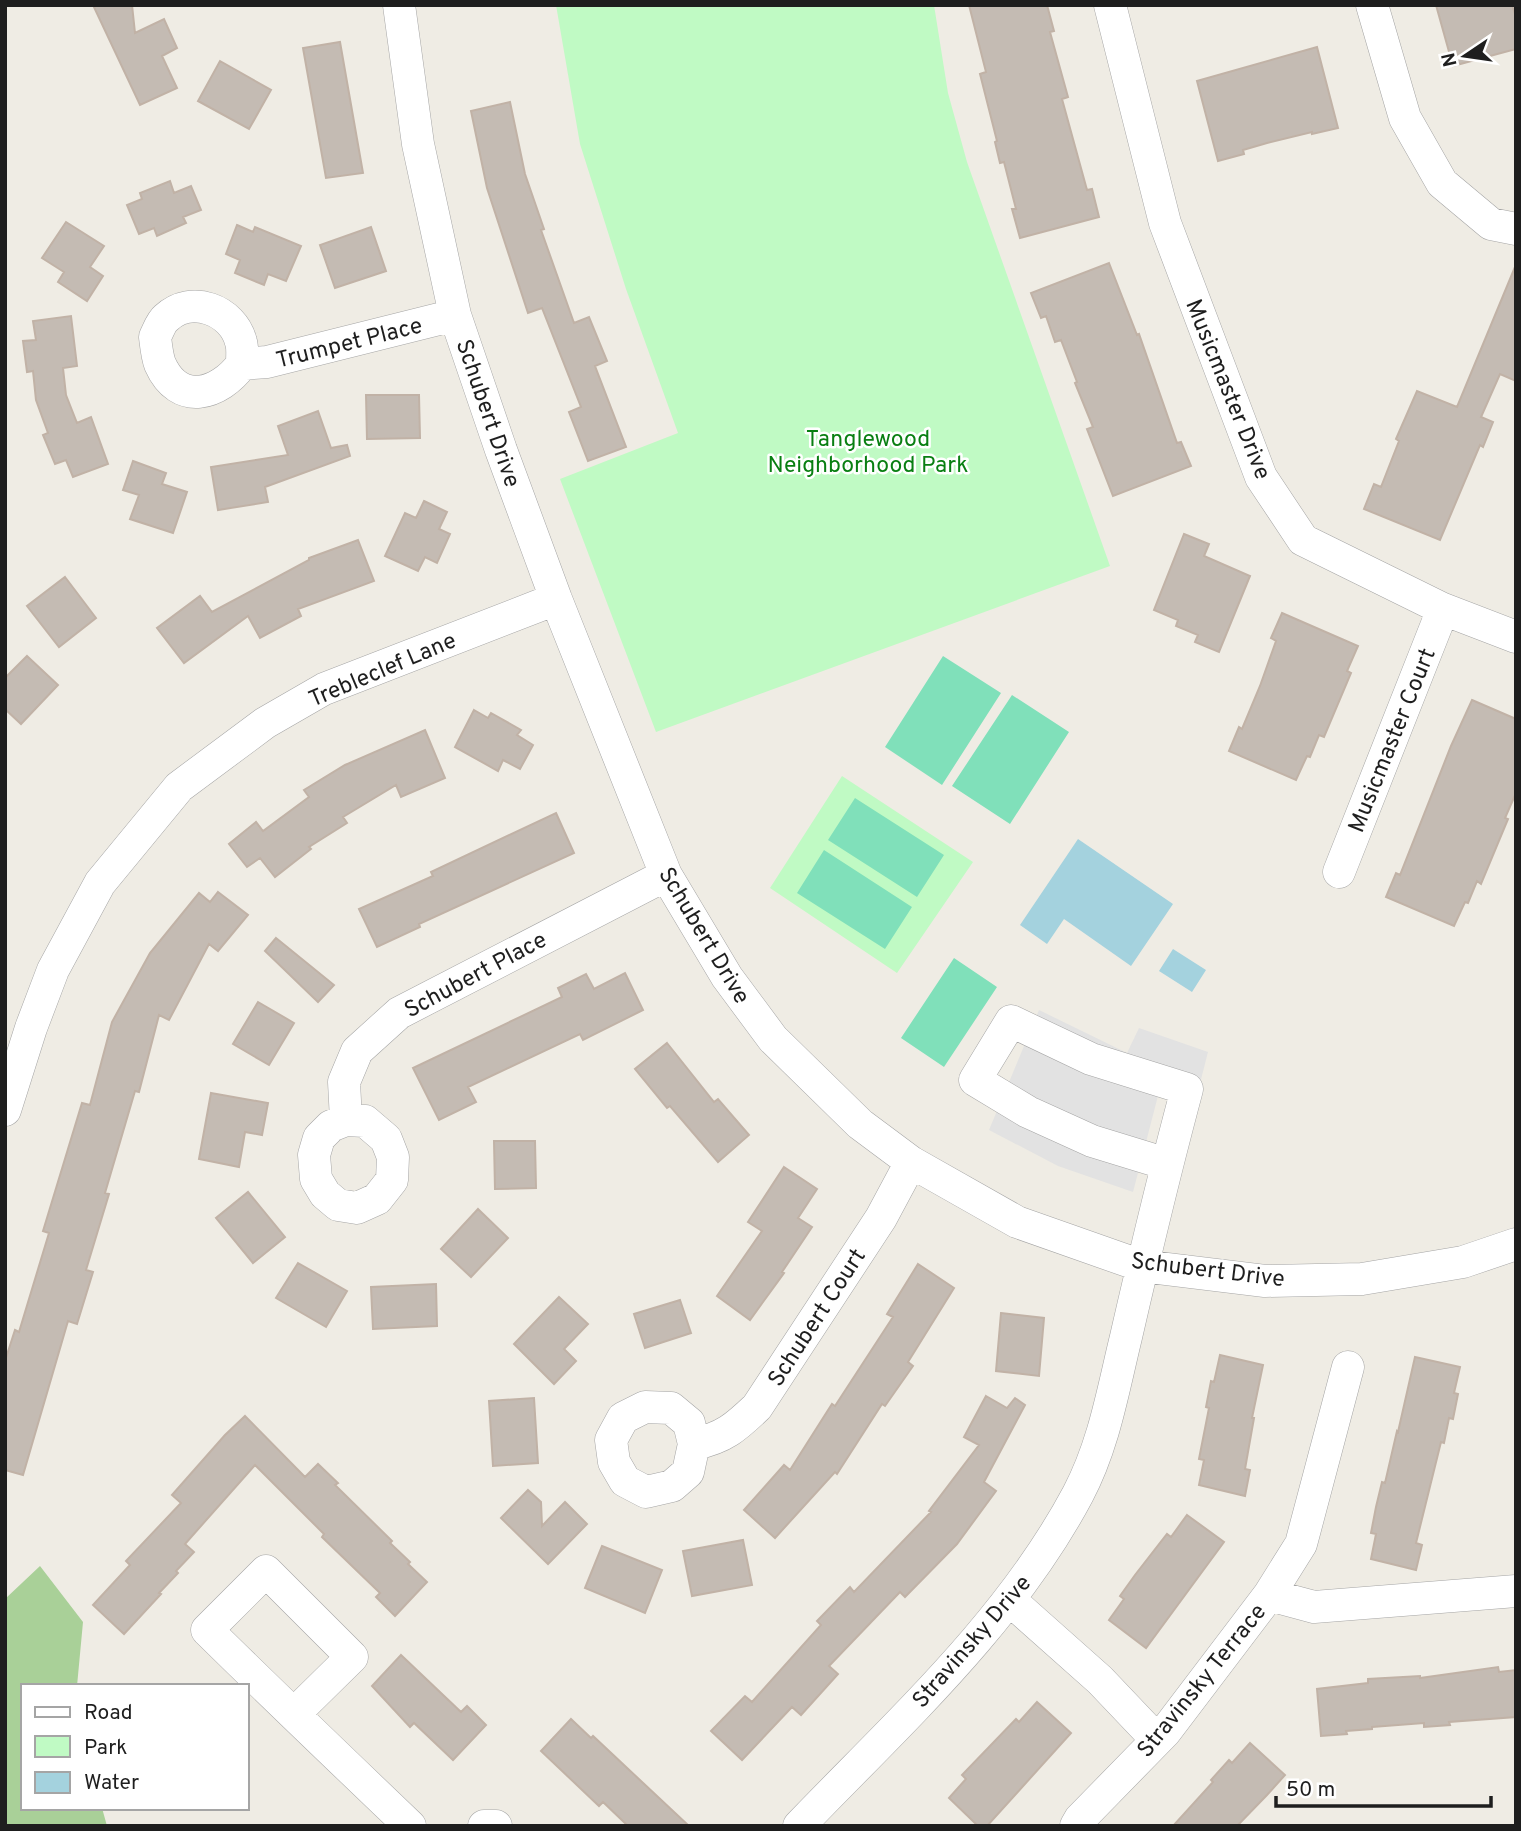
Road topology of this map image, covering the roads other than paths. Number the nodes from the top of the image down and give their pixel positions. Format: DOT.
graph roads {
  1 [pos="399,5"];
  2 [pos="1110,5"];
  3 [pos="1372,5"];
  4 [pos="1516,229"];
  5 [pos="455,315"];
  6 [pos="242,364"];
  7 [pos="556,599"];
  8 [pos="1443,609"];
  9 [pos="1516,637"];
  10 [pos="1339,872"];
  11 [pos="666,875"];
  12 [pos="5,1110"];
  13 [pos="346,1120"];
  14 [pos="912,1162"];
  15 [pos="1167,1164"];
  16 [pos="1516,1244"];
  17 [pos="1142,1266"];
  18 [pos="1348,1367"];
  19 [pos="694,1444"];
  20 [pos="1516,1591"];
  21 [pos="1269,1595"];
  22 [pos="1010,1600"];
  23 [pos="294,1714"];
  24 [pos="1157,1740"];
  25 [pos="410,1826"];
  26 [pos="484,1826"];
  27 [pos="496,1826"];
  28 [pos="799,1826"];
  29 [pos="1076,1826"];
  1 -- 5 [label="street, Schubert Drive"];
  2 -- 8 [label="street, Musicmaster Drive"];
  3 -- 4 [label="street"];
  5 -- 6 [label="street, Trumpet Place"];
  5 -- 7 [label="street, Schubert Drive"];
  7 -- 11 [label="street, Schubert Drive"];
  7 -- 12 [label="street, Trebleclef Lane"];
  8 -- 9 [label="street, Musicmaster Drive"];
  8 -- 10 [label="street, Musicmaster Court"];
  11 -- 13 [label="street, Schubert Place"];
  11 -- 14 [label="street, Schubert Drive"];
  14 -- 17 [label="street, Schubert Drive"];
  14 -- 19 [label="street, Schubert Court"];
  15 -- 15 [label="street, Stravinsky Drive"];
  15 -- 17 [label="street, Stravinsky Drive"];
  16 -- 17 [label="street, Schubert Drive"];
  17 -- 22 [label="street, Stravinsky Drive"];
  18 -- 21 [label="street, Stravinsky Terrace"];
  20 -- 21 [label="street, Stravinsky Terrace"];
  21 -- 24 [label="street, Stravinsky Terrace"];
  22 -- 24 [label="street"];
  22 -- 28 [label="street, Stravinsky Drive"];
  23 -- 23 [label="street"];
  23 -- 25 [label="street"];
  24 -- 29 [label="street, Stravinsky Terrace"];
  26 -- 27 [label="street"];
}
